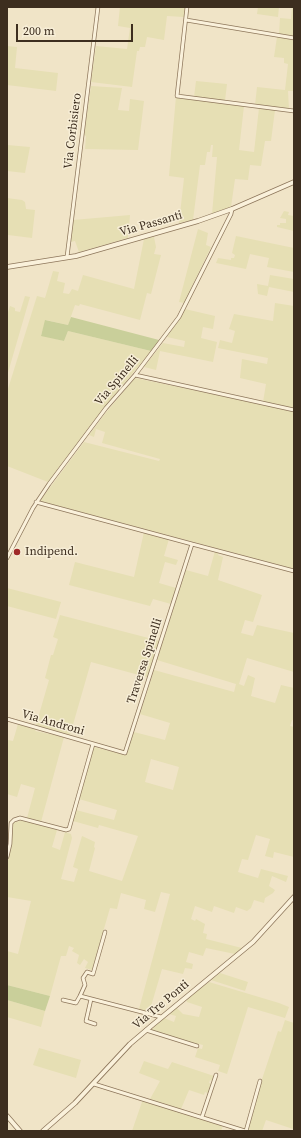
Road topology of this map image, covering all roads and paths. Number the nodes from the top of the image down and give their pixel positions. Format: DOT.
graph roads {
  1 [pos="98,7"];
  2 [pos="187,7"];
  3 [pos="186,20"];
  4 [pos="294,38"];
  5 [pos="294,111"];
  6 [pos="294,182"];
  7 [pos="232,209"];
  8 [pos="67,257"];
  9 [pos="7,267"];
  10 [pos="135,375"];
  11 [pos="294,410"];
  12 [pos="36,502"];
  13 [pos="192,544"];
  14 [pos="7,558"];
  15 [pos="294,570"];
  16 [pos="7,719"];
  17 [pos="93,744"];
  18 [pos="7,857"];
  19 [pos="294,897"];
  20 [pos="105,932"];
  21 [pos="80,996"];
  22 [pos="92,999"];
  23 [pos="63,1000"];
  24 [pos="161,1017"];
  25 [pos="95,1024"];
  26 [pos="146,1030"];
  27 [pos="197,1046"];
  28 [pos="216,1075"];
  29 [pos="260,1081"];
  30 [pos="94,1084"];
  31 [pos="7,1116"];
  32 [pos="202,1117"];
  33 [pos="20,1131"];
  34 [pos="43,1131"];
  35 [pos="246,1131"];
  1 -- 8 [label="street, Via Corbisiero"];
  2 -- 3 [label="street"];
  3 -- 4 [label="street"];
  3 -- 5 [label="street"];
  6 -- 7 [label="street, Via Passanti"];
  7 -- 8 [label="street, Via Passanti"];
  7 -- 10 [label="street, Via Spinelli"];
  8 -- 9 [label="street, Via Passanti"];
  10 -- 11 [label="street"];
  10 -- 12 [label="street, Via Spinelli"];
  12 -- 13 [label="street"];
  12 -- 14 [label="street, Via Spinelli"];
  13 -- 15 [label="street"];
  13 -- 17 [label="street, Traversa Spinelli"];
  16 -- 17 [label="street, Via Androni"];
  17 -- 18 [label="street"];
  19 -- 24 [label="street, Via Tre Ponti"];
  20 -- 21 [label="street"];
  21 -- 22 [label="street"];
  21 -- 23 [label="street"];
  22 -- 24 [label="street"];
  22 -- 25 [label="street"];
  24 -- 26 [label="street, Via Tre Ponti"];
  26 -- 27 [label="street"];
  26 -- 30 [label="street, Via Tre Ponti"];
  28 -- 32 [label="street"];
  29 -- 35 [label="street"];
  30 -- 32 [label="street"];
  30 -- 34 [label="street, Via Tre Ponti"];
  31 -- 33 [label="street"];
  32 -- 35 [label="street"];
}
